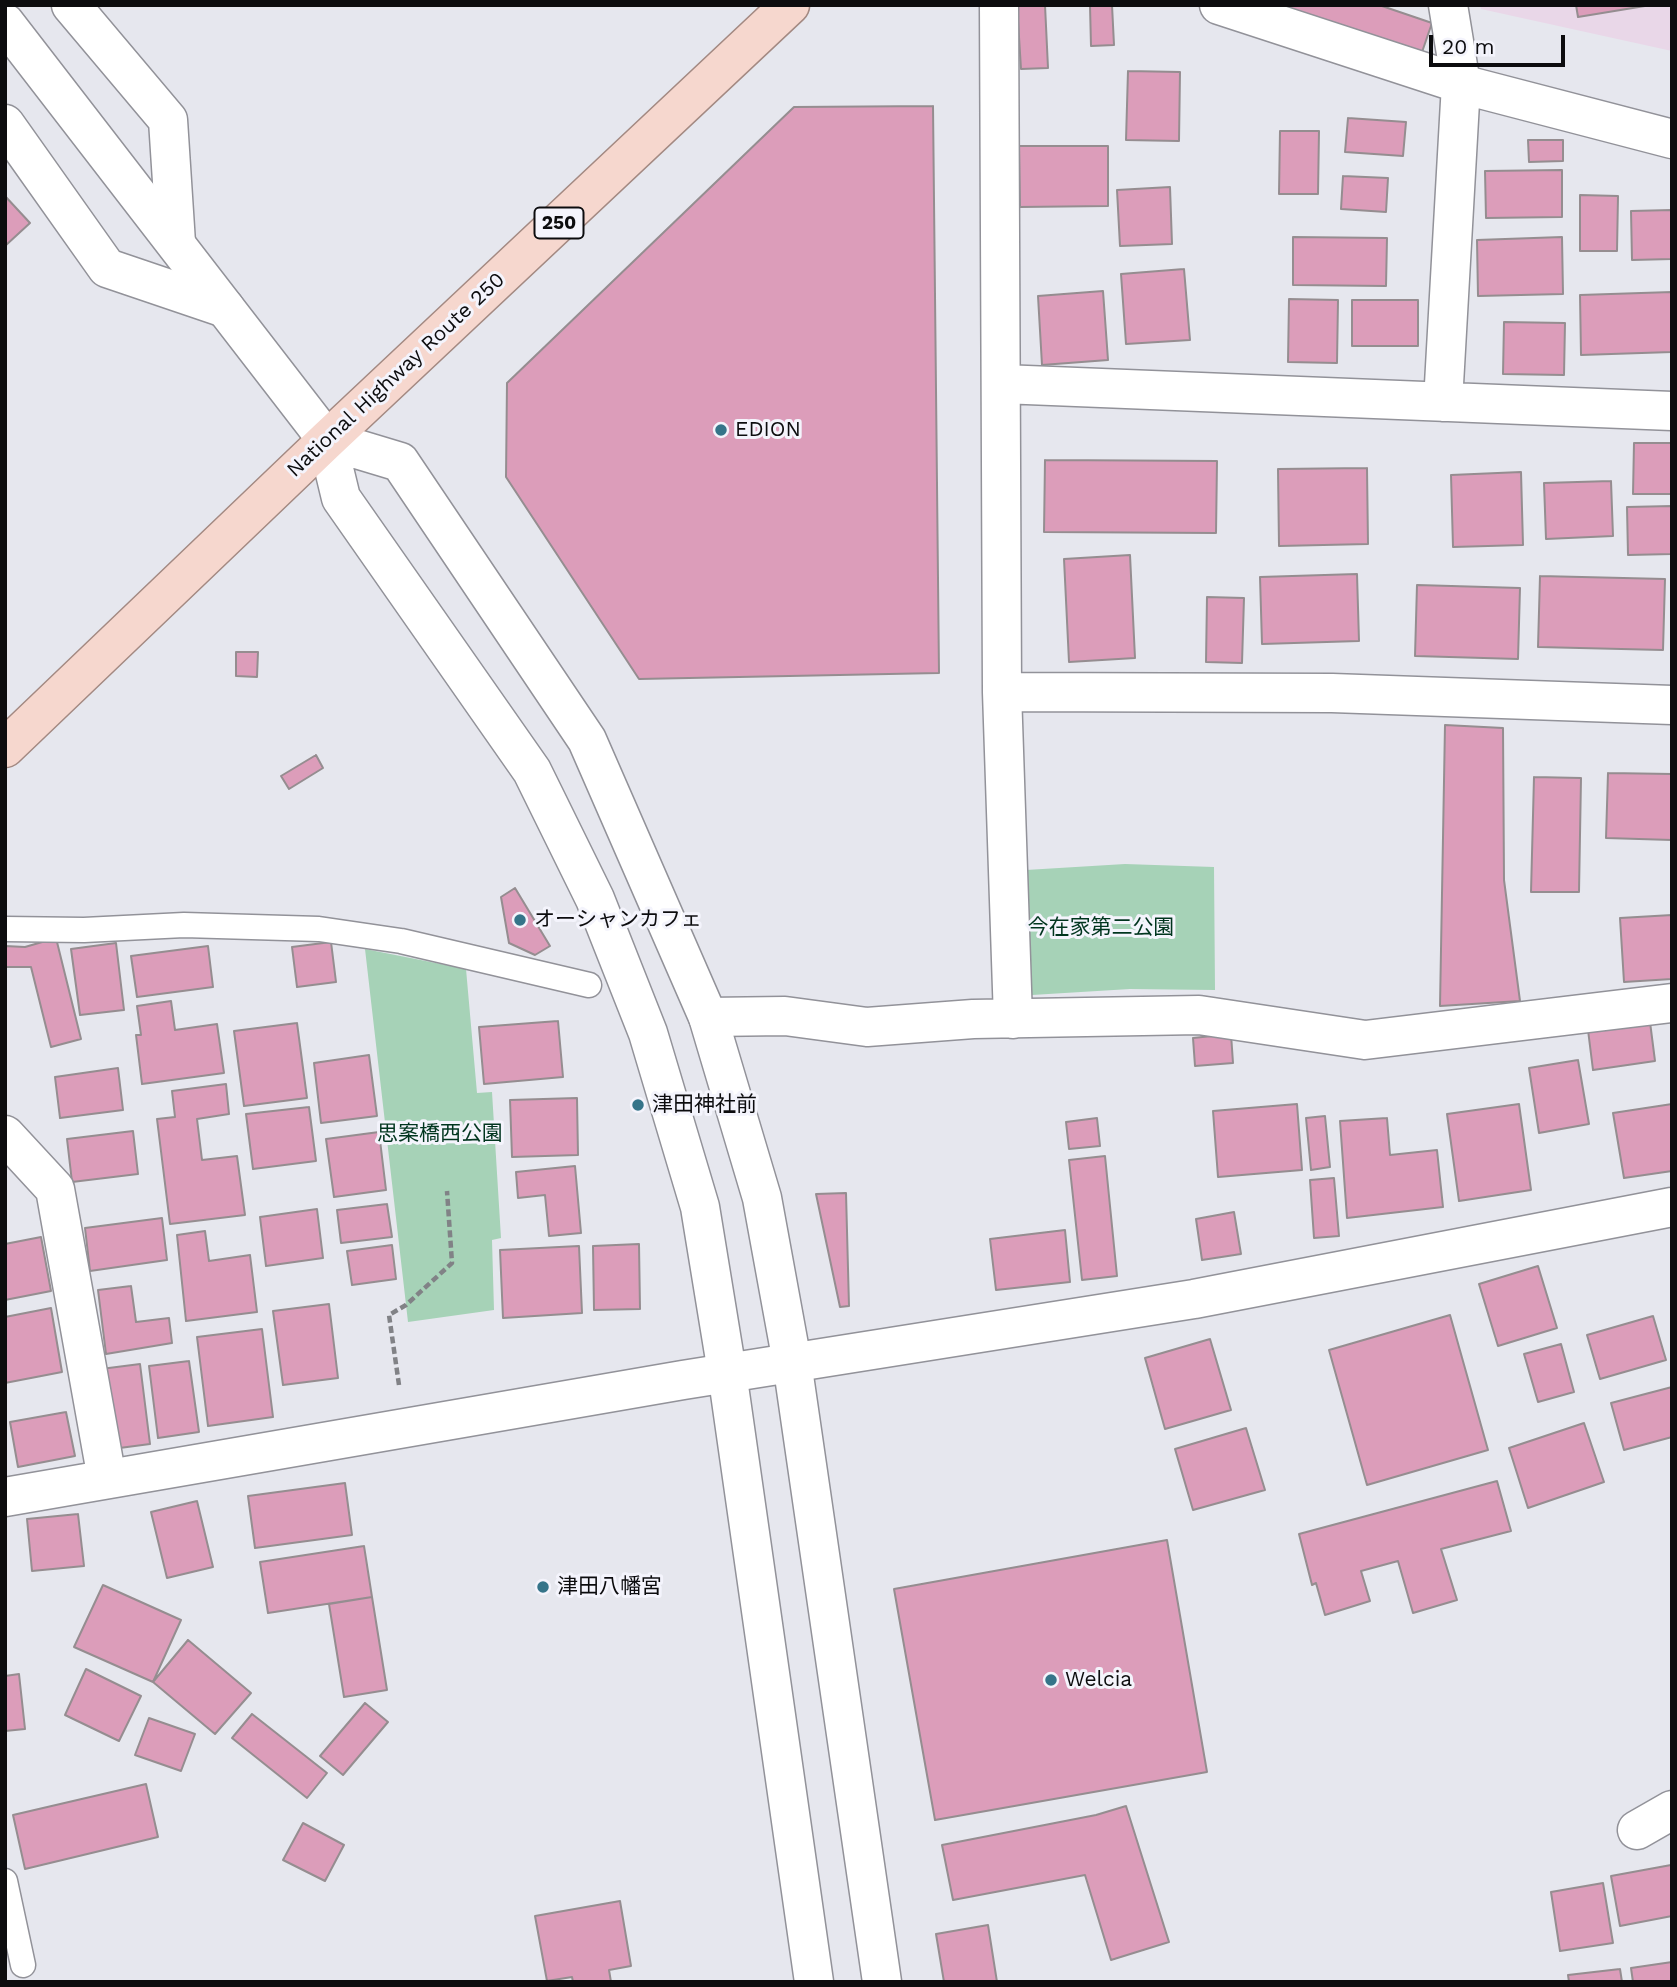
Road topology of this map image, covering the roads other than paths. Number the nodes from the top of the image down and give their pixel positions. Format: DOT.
graph roads {
  1 [pos="71,5"];
  2 [pos="790,5"];
  3 [pos="999,5"];
  4 [pos="1219,5"];
  5 [pos="1448,5"];
  6 [pos="5,23"];
  7 [pos="1461,84"];
  8 [pos="5,124"];
  9 [pos="1672,139"];
  10 [pos="176,243"];
  11 [pos="225,307"];
  12 [pos="1002,384"];
  13 [pos="1443,402"];
  14 [pos="1672,411"];
  15 [pos="327,440"];
  16 [pos="1002,692"];
  17 [pos="1672,705"];
  18 [pos="5,748"];
  19 [pos="5,929"];
  20 [pos="589,985"];
  21 [pos="1672,1003"];
  22 [pos="708,1017"];
  23 [pos="1013,1018"];
  24 [pos="5,1135"];
  25 [pos="1672,1208"];
  26 [pos="792,1362"];
  27 [pos="727,1372"];
  28 [pos="107,1479"];
  29 [pos="5,1497"];
  30 [pos="1672,1810"];
  31 [pos="1637,1830"];
  32 [pos="5,1881"];
  33 [pos="23,1965"];
  34 [pos="814,1982"];
  35 [pos="882,1982"];
  1 -- 10 [label="street"];
  2 -- 15 [label="highway, National Highway Route 250 / 250"];
  3 -- 12 [label="street"];
  4 -- 7 [label="street"];
  5 -- 7 [label="street"];
  6 -- 10 [label="street"];
  7 -- 9 [label="street"];
  7 -- 13 [label="street"];
  8 -- 11 [label="street"];
  10 -- 11 [label="street"];
  11 -- 15 [label="street"];
  12 -- 13 [label="street"];
  12 -- 16 [label="street"];
  13 -- 14 [label="street"];
  15 -- 18 [label="highway, National Highway Route 250 / 250"];
  15 -- 22 [label="street"];
  15 -- 27 [label="street"];
  16 -- 17 [label="street"];
  16 -- 23 [label="street"];
  19 -- 20 [label="lane"];
  21 -- 23 [label="street"];
  22 -- 23 [label="street"];
  22 -- 26 [label="street"];
  24 -- 28 [label="street"];
  25 -- 26 [label="street"];
  26 -- 27 [label="street"];
  26 -- 35 [label="street"];
  27 -- 28 [label="street"];
  27 -- 34 [label="street"];
  28 -- 29 [label="street"];
  30 -- 31 [label="street"];
  32 -- 33 [label="lane"];
}
